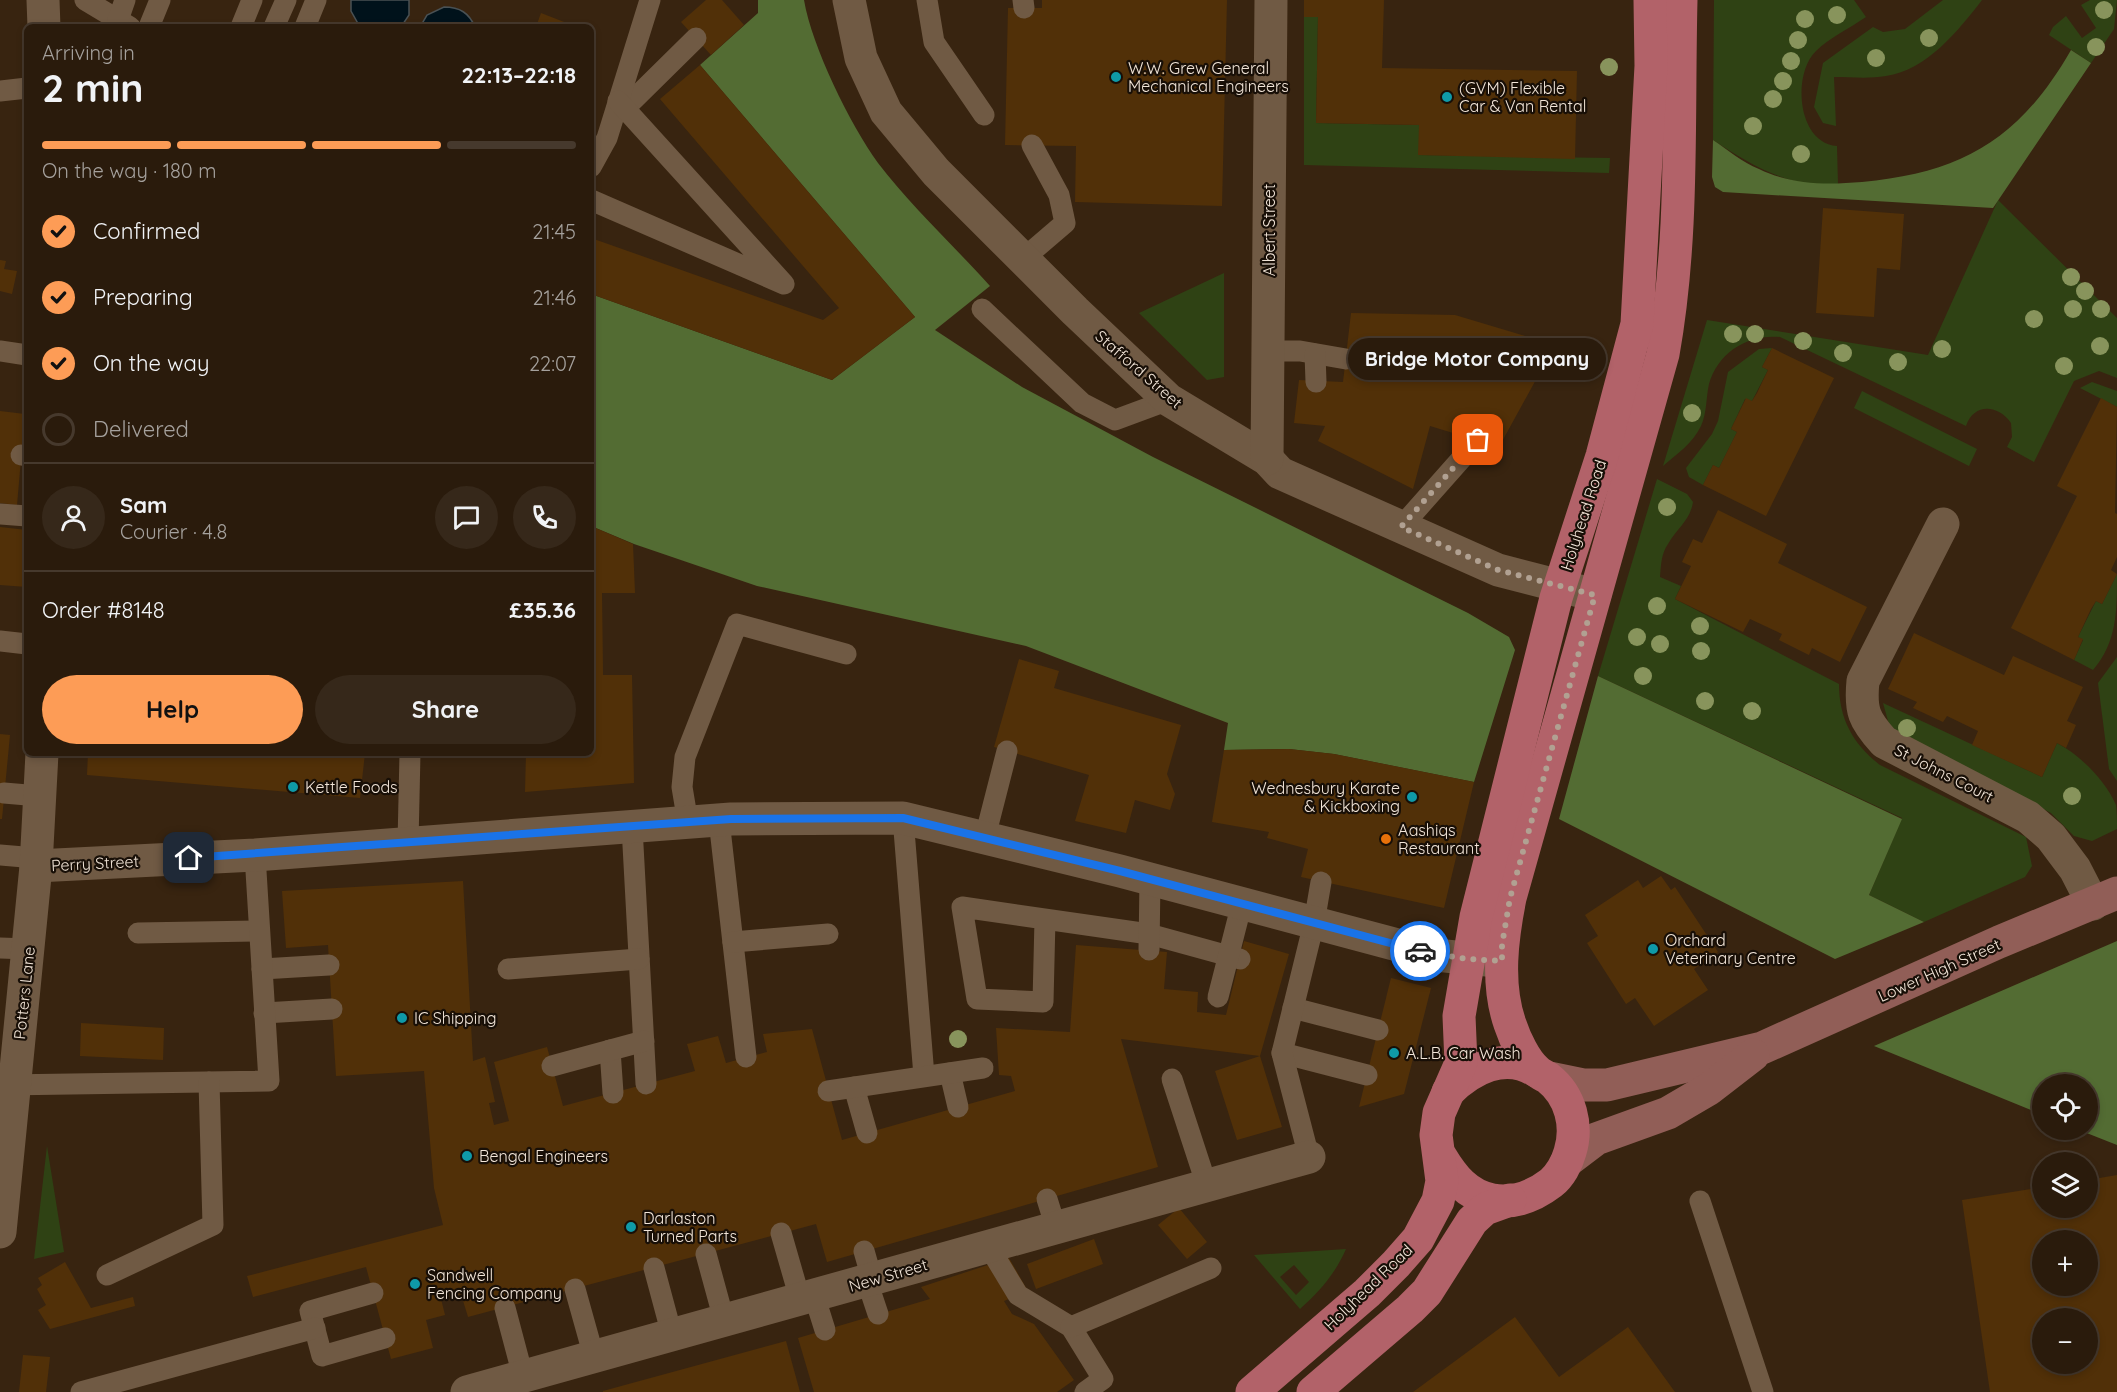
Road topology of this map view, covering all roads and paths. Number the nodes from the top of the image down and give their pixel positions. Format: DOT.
graph roads {
  1 [pos="43,0"];
  2 [pos="125,0"];
  3 [pos="160,0"];
  4 [pos="252,0"];
  5 [pos="286,0"];
  6 [pos="316,0"];
  7 [pos="650,0"];
  8 [pos="849,0"];
  9 [pos="927,0"];
  10 [pos="1271,0"];
  11 [pos="1650,0"];
  12 [pos="1660,0"];
  13 [pos="1681,0"];
  14 [pos="93,3"];
  15 [pos="44,24"];
  16 [pos="124,24"];
  17 [pos="150,24"];
  18 [pos="242,24"];
  19 [pos="275,24"];
  20 [pos="306,24"];
  21 [pos="696,39"];
  22 [pos="1651,66"];
  23 [pos="24,88"];
  24 [pos="0,91"];
  25 [pos="622,104"];
  26 [pos="984,115"];
  27 [pos="1032,145"];
  28 [pos="594,162"];
  29 [pos="594,201"];
  30 [pos="1023,259"];
  31 [pos="981,309"];
  32 [pos="0,351"];
  33 [pos="1268,351"];
  34 [pos="1315,354"];
  35 [pos="24,355"];
  36 [pos="1346,359"];
  37 [pos="1316,382"];
  38 [pos="1169,399"];
  39 [pos="1478,440"];
  40 [pos="1267,459"];
  41 [pos="0,514"];
  42 [pos="24,516"];
  43 [pos="1943,524"];
  44 [pos="1401,527"];
  45 [pos="1560,586"];
  46 [pos="1595,595"];
  47 [pos="0,641"];
  48 [pos="24,644"];
  49 [pos="846,654"];
  50 [pos="1558,663"];
  51 [pos="1007,751"];
  52 [pos="42,756"];
  53 [pos="410,756"];
  54 [pos="4,793"];
  55 [pos="39,796"];
  56 [pos="1520,802"];
  57 [pos="903,818"];
  58 [pos="703,821"];
  59 [pos="632,827"];
  60 [pos="985,837"];
  61 [pos="408,843"];
  62 [pos="0,855"];
  63 [pos="255,855"];
  64 [pos="36,862"];
  65 [pos="1150,879"];
  66 [pos="1321,882"];
  67 [pos="2105,898"];
  68 [pos="1242,903"];
  69 [pos="1045,919"];
  70 [pos="1314,922"];
  71 [pos="259,931"];
  72 [pos="138,933"];
  73 [pos="828,934"];
  74 [pos="733,942"];
  75 [pos="1149,942"];
  76 [pos="14,948"];
  77 [pos="1234,958"];
  78 [pos="639,959"];
  79 [pos="1467,959"];
  80 [pos="1502,961"];
  81 [pos="329,965"];
  82 [pos="262,969"];
  83 [pos="508,969"];
  84 [pos="1218,996"];
  85 [pos="1293,1008"];
  86 [pos="332,1009"];
  87 [pos="264,1013"];
  88 [pos="1378,1030"];
  89 [pos="644,1041"];
  90 [pos="1761,1048"];
  91 [pos="610,1050"];
  92 [pos="1282,1053"];
  93 [pos="746,1057"];
  94 [pos="552,1066"];
  95 [pos="983,1068"];
  96 [pos="950,1073"];
  97 [pos="1542,1075"];
  98 [pos="924,1076"];
  99 [pos="1367,1076"];
  100 [pos="1172,1079"];
  101 [pos="209,1082"];
  102 [pos="646,1084"];
  103 [pos="7,1085"];
  104 [pos="854,1087"];
  105 [pos="828,1091"];
  106 [pos="1448,1092"];
  107 [pos="613,1093"];
  108 [pos="958,1107"];
  109 [pos="867,1133"];
  110 [pos="1309,1157"];
  111 [pos="1441,1157"];
  112 [pos="1567,1161"];
  113 [pos="1207,1186"];
  114 [pos="1510,1200"];
  115 [pos="1700,1201"];
  116 [pos="0,1231"];
  117 [pos="781,1233"];
  118 [pos="706,1254"];
  119 [pos="972,1258"];
  120 [pos="654,1268"];
  121 [pos="1211,1268"];
  122 [pos="868,1270"];
  123 [pos="107,1275"];
  124 [pos="575,1289"];
  125 [pos="373,1293"];
  126 [pos="807,1298"];
  127 [pos="504,1308"];
  128 [pos="878,1314"];
  129 [pos="724,1320"];
  130 [pos="1071,1327"];
  131 [pos="315,1328"];
  132 [pos="825,1330"];
  133 [pos="672,1335"];
  134 [pos="385,1338"];
  135 [pos="594,1357"];
  136 [pos="523,1377"];
  137 [pos="138,1385"];
  138 [pos="81,1392"];
  139 [pos="467,1392"];
  140 [pos="1085,1392"];
  141 [pos="1252,1392"];
  142 [pos="1313,1392"];
  143 [pos="1764,1392"];
  1 -- 15 [label="street"];
  2 -- 16 [label="lane"];
  3 -- 17 [label="lane"];
  4 -- 18 [label="lane"];
  5 -- 19 [label="lane"];
  6 -- 20 [label="lane"];
  7 -- 25 [label="lane"];
  8 -- 30 [label="street, Stafford Street"];
  9 -- 26 [label="lane"];
  10 -- 33 [label="street, Albert Street"];
  11 -- 22 [label="main road, Holyhead Road"];
  12 -- 22 [label="street"];
  13 -- 46 [label="main road, Holyhead Road"];
  14 -- 16 [label="lane"];
  21 -- 25 [label="lane"];
  22 -- 45 [label="main road, Holyhead Road"];
  23 -- 24 [label="lane"];
  25 -- 28 [label="lane"];
  25 -- 29 [label="lane"];
  27 -- 30 [label="lane"];
  30 -- 38 [label="street, Stafford Street"];
  31 -- 38 [label="lane"];
  32 -- 35 [label="lane"];
  33 -- 34 [label="lane"];
  33 -- 40 [label="street, Albert Street"];
  34 -- 36 [label="lane"];
  34 -- 37 [label="lane"];
  38 -- 40 [label="street, Stafford Street"];
  39 -- 44 [label="lane"];
  40 -- 44 [label="street, Stafford Street"];
  41 -- 42 [label="lane"];
  43 -- 67 [label="street, St Johns Court"];
  44 -- 45 [label="street, Stafford Street"];
  45 -- 46 [label="street, Stafford Street"];
  45 -- 50 [label="main road, Holyhead Road"];
  46 -- 50 [label="main road, Holyhead Road"];
  47 -- 48 [label="lane"];
  49 -- 58 [label="lane"];
  50 -- 56 [label="main road, Holyhead Road"];
  51 -- 60 [label="lane"];
  52 -- 55 [label="street, Potters Lane"];
  53 -- 61 [label="lane"];
  54 -- 55 [label="lane"];
  55 -- 64 [label="street, Potters Lane"];
  56 -- 79 [label="main road, Holyhead Road"];
  56 -- 80 [label="main road, Holyhead Road"];
  57 -- 58 [label="street, Perry Street"];
  57 -- 60 [label="street, Perry Street"];
  57 -- 98 [label="lane"];
  58 -- 59 [label="street, Perry Street"];
  58 -- 74 [label="lane"];
  59 -- 61 [label="street, Perry Street"];
  59 -- 78 [label="lane"];
  60 -- 65 [label="street, Perry Street"];
  61 -- 63 [label="street, Perry Street"];
  62 -- 64 [label="lane"];
  63 -- 64 [label="street, Perry Street"];
  63 -- 71 [label="lane"];
  64 -- 76 [label="street, Potters Lane"];
  65 -- 68 [label="street, Perry Street"];
  65 -- 75 [label="lane"];
  66 -- 70 [label="lane"];
  67 -- 90 [label="street, Lower High Street"];
  68 -- 70 [label="street, Perry Street"];
  68 -- 77 [label="lane"];
  69 -- 69 [label="lane"];
  69 -- 75 [label="lane"];
  70 -- 79 [label="street, Perry Street"];
  70 -- 85 [label="lane"];
  71 -- 72 [label="lane"];
  71 -- 82 [label="lane"];
  73 -- 74 [label="lane"];
  74 -- 93 [label="lane"];
  75 -- 77 [label="lane"];
  76 -- 103 [label="street, Potters Lane"];
  77 -- 84 [label="lane"];
  78 -- 83 [label="lane"];
  78 -- 89 [label="lane"];
  79 -- 80 [label="street, Perry Street"];
  79 -- 106 [label="main road, Holyhead Road"];
  80 -- 97 [label="main road, Holyhead Road"];
  81 -- 82 [label="lane"];
  82 -- 87 [label="lane"];
  85 -- 88 [label="lane"];
  85 -- 92 [label="lane"];
  86 -- 87 [label="lane"];
  87 -- 101 [label="lane"];
  89 -- 91 [label="lane"];
  89 -- 102 [label="lane"];
  90 -- 97 [label="street, Lower High Street"];
  90 -- 112 [label="street, Lower High Street"];
  91 -- 94 [label="lane"];
  91 -- 107 [label="lane"];
  92 -- 99 [label="lane"];
  92 -- 110 [label="lane"];
  95 -- 96 [label="lane"];
  96 -- 98 [label="lane"];
  96 -- 108 [label="lane"];
  97 -- 106 [label="main road"];
  97 -- 112 [label="main road, Holyhead Road"];
  98 -- 104 [label="lane"];
  100 -- 113 [label="lane"];
  101 -- 103 [label="lane"];
  101 -- 123 [label="lane"];
  103 -- 116 [label="street, Potters Lane"];
  104 -- 105 [label="lane"];
  104 -- 109 [label="lane"];
  106 -- 111 [label="main road, Holyhead Road"];
  110 -- 113 [label="street, New Street"];
  111 -- 114 [label="main road, Holyhead Road"];
  111 -- 141 [label="main road, Holyhead Road"];
  112 -- 114 [label="main road, Holyhead Road"];
  113 -- 119 [label="street, New Street"];
  114 -- 142 [label="main road, Holyhead Road"];
  115 -- 143 [label="lane"];
  117 -- 126 [label="lane"];
  118 -- 129 [label="lane"];
  119 -- 122 [label="street, New Street"];
  119 -- 130 [label="lane"];
  120 -- 133 [label="lane"];
  121 -- 130 [label="lane"];
  122 -- 126 [label="street, New Street"];
  122 -- 128 [label="lane"];
  124 -- 135 [label="lane"];
  125 -- 131 [label="lane"];
  126 -- 129 [label="street, New Street"];
  126 -- 132 [label="lane"];
  127 -- 136 [label="lane"];
  129 -- 133 [label="street, New Street"];
  130 -- 140 [label="lane"];
  131 -- 134 [label="lane"];
  131 -- 137 [label="lane"];
  133 -- 135 [label="street, New Street"];
  135 -- 136 [label="street, New Street"];
  136 -- 139 [label="street, New Street"];
  137 -- 138 [label="lane"];
}
